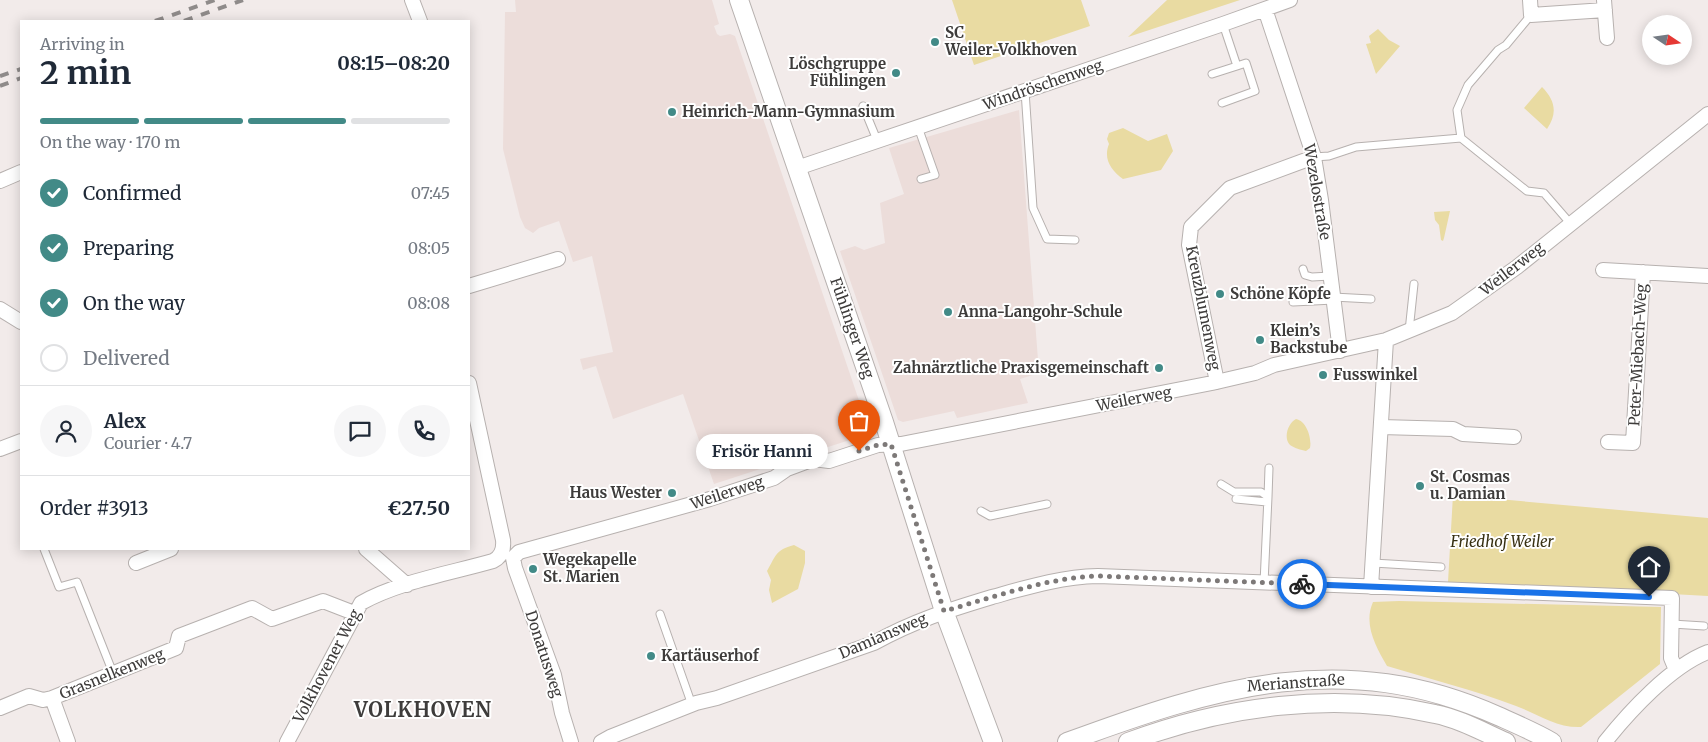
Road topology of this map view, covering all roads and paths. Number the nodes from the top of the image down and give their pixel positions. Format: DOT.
graph roads {
  1 [pos="412,0"];
  2 [pos="739,0"];
  3 [pos="1290,0"];
  4 [pos="1530,0"];
  5 [pos="1604,5"];
  6 [pos="1265,9"];
  7 [pos="1530,14"];
  8 [pos="420,20"];
  9 [pos="1223,24"];
  10 [pos="1607,38"];
  11 [pos="1237,66"];
  12 [pos="1212,74"];
  13 [pos="1024,91"];
  14 [pos="1222,103"];
  15 [pos="863,106"];
  16 [pos="1708,114"];
  17 [pos="918,127"];
  18 [pos="1461,138"];
  19 [pos="877,140"];
  20 [pos="1314,157"];
  21 [pos="797,168"];
  22 [pos="20,172"];
  23 [pos="921,179"];
  24 [pos="0,181"];
  25 [pos="1570,223"];
  26 [pos="1074,240"];
  27 [pos="558,259"];
  28 [pos="1303,269"];
  29 [pos="1603,270"];
  30 [pos="1643,272"];
  31 [pos="1331,276"];
  32 [pos="1708,276"];
  33 [pos="1414,284"];
  34 [pos="470,286"];
  35 [pos="1334,298"];
  36 [pos="1370,299"];
  37 [pos="1293,302"];
  38 [pos="0,309"];
  39 [pos="20,321"];
  40 [pos="1409,332"];
  41 [pos="1386,340"];
  42 [pos="1340,351"];
  43 [pos="1217,382"];
  44 [pos="470,387"];
  45 [pos="1381,427"];
  46 [pos="1514,437"];
  47 [pos="20,441"];
  48 [pos="1608,442"];
  49 [pos="891,444"];
  50 [pos="0,449"];
  51 [pos="1269,468"];
  52 [pos="1221,484"];
  53 [pos="1236,499"];
  54 [pos="1267,500"];
  55 [pos="1047,504"];
  56 [pos="981,512"];
  57 [pos="44,550"];
  58 [pos="168,550"];
  59 [pos="367,550"];
  60 [pos="136,563"];
  61 [pos="1373,563"];
  62 [pos="1441,567"];
  63 [pos="515,568"];
  64 [pos="1264,583"];
  65 [pos="407,585"];
  66 [pos="1372,587"];
  67 [pos="944,611"];
  68 [pos="354,614"];
  69 [pos="660,614"];
  70 [pos="1672,624"];
  71 [pos="1704,626"];
  72 [pos="1708,652"];
  73 [pos="1676,670"];
  74 [pos="113,673"];
  75 [pos="52,698"];
  76 [pos="692,705"];
  77 [pos="0,708"];
  78 [pos="68,742"];
  79 [pos="287,742"];
  80 [pos="571,742"];
  81 [pos="601,742"];
  82 [pos="993,742"];
  83 [pos="1067,742"];
  84 [pos="1128,742"];
  85 [pos="1506,742"];
  86 [pos="1552,742"];
  87 [pos="1605,742"];
  1 -- 8 [label="street"];
  2 -- 21 [label="street, Fühlinger Weg"];
  3 -- 6 [label="street, Windröschenweg"];
  4 -- 7 [label="street"];
  5 -- 7 [label="street"];
  5 -- 10 [label="street"];
  6 -- 9 [label="street, Windröschenweg"];
  6 -- 20 [label="street, Wezelostraße"];
  7 -- 18 [label="lane"];
  9 -- 11 [label="lane"];
  9 -- 13 [label="street, Windröschenweg"];
  11 -- 12 [label="lane"];
  11 -- 14 [label="lane"];
  13 -- 17 [label="street, Windröschenweg"];
  13 -- 26 [label="lane"];
  15 -- 19 [label="lane"];
  16 -- 25 [label="street, Weilerweg"];
  17 -- 19 [label="street, Windröschenweg"];
  17 -- 23 [label="lane"];
  18 -- 20 [label="lane, Kreuzblumenweg"];
  18 -- 25 [label="lane"];
  19 -- 21 [label="street, Windröschenweg"];
  20 -- 31 [label="street, Wezelostraße"];
  20 -- 43 [label="street, Kreuzblumenweg"];
  21 -- 49 [label="street, Fühlinger Weg"];
  22 -- 24 [label="street"];
  25 -- 40 [label="street, Weilerweg"];
  27 -- 34 [label="street"];
  28 -- 31 [label="lane"];
  29 -- 30 [label="street"];
  30 -- 32 [label="street"];
  30 -- 48 [label="street, Peter-Miebach-Weg"];
  31 -- 35 [label="street, Wezelostraße"];
  33 -- 40 [label="lane"];
  35 -- 36 [label="lane"];
  35 -- 37 [label="lane"];
  35 -- 42 [label="street, Wezelostraße"];
  38 -- 39 [label="street"];
  40 -- 41 [label="street, Weilerweg"];
  41 -- 42 [label="street, Weilerweg"];
  41 -- 45 [label="street"];
  42 -- 43 [label="street, Weilerweg"];
  43 -- 49 [label="street, Weilerweg"];
  44 -- 65 [label="street, Volkhovener Weg"];
  45 -- 46 [label="street"];
  45 -- 61 [label="street"];
  47 -- 50 [label="street"];
  49 -- 63 [label="street, Weilerweg"];
  49 -- 67 [label="street, Fühlinger Weg"];
  51 -- 54 [label="lane"];
  52 -- 54 [label="lane"];
  53 -- 54 [label="lane"];
  54 -- 64 [label="lane"];
  55 -- 56 [label="lane"];
  57 -- 74 [label="lane"];
  58 -- 60 [label="street"];
  59 -- 65 [label="street"];
  61 -- 62 [label="lane"];
  61 -- 66 [label="street"];
  63 -- 80 [label="street, Donatusweg"];
  64 -- 66 [label="street, Damiansweg"];
  64 -- 67 [label="street, Damiansweg"];
  65 -- 68 [label="street, Volkhovener Weg"];
  66 -- 70 [label="street, Damiansweg"];
  67 -- 76 [label="street, Damiansweg"];
  67 -- 82 [label="street, Fühlinger Weg"];
  68 -- 74 [label="street, Grasnelkenweg"];
  68 -- 79 [label="street, Volkhovener Weg"];
  69 -- 76 [label="lane"];
  70 -- 71 [label="lane"];
  70 -- 73 [label="street, Damiansweg"];
  72 -- 73 [label="street"];
  73 -- 87 [label="street"];
  74 -- 75 [label="street, Grasnelkenweg"];
  75 -- 77 [label="street, Grasnelkenweg"];
  75 -- 78 [label="street"];
  76 -- 81 [label="street, Damiansweg"];
  83 -- 86 [label="street, Merianstraße"];
  84 -- 85 [label="street, Merianstraße"];
}
